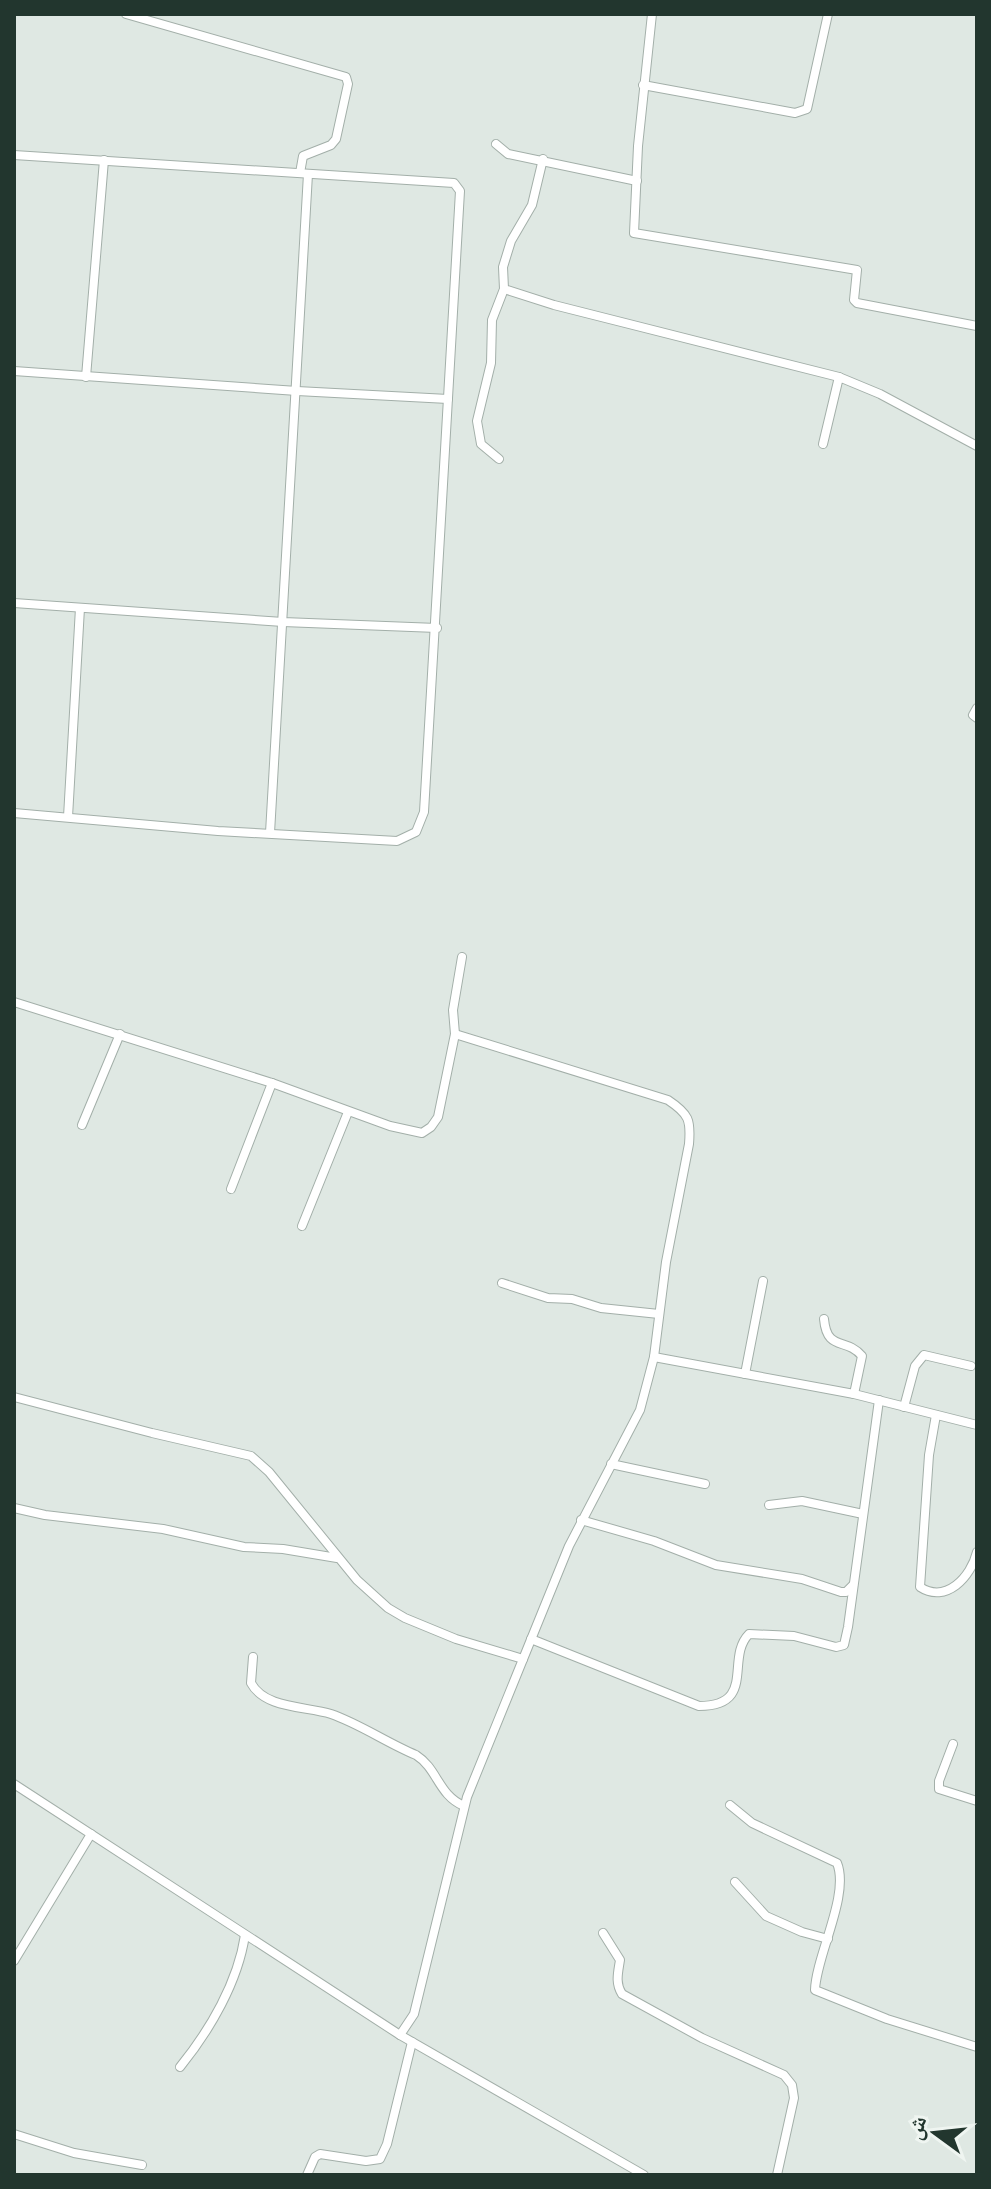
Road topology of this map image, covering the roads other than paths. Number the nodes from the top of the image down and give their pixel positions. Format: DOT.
graph roads {
  1 [pos="126,14"];
  2 [pos="652,14"];
  3 [pos="828,14"];
  4 [pos="643,85"];
  5 [pos="496,144"];
  6 [pos="14,155"];
  7 [pos="543,159"];
  8 [pos="104,160"];
  9 [pos="304,174"];
  10 [pos="637,181"];
  11 [pos="504,289"];
  12 [pos="977,326"];
  13 [pos="14,371"];
  14 [pos="86,377"];
  15 [pos="839,377"];
  16 [pos="297,391"];
  17 [pos="448,399"];
  18 [pos="823,444"];
  19 [pos="977,446"];
  20 [pos="499,459"];
  21 [pos="14,603"];
  22 [pos="80,608"];
  23 [pos="283,622"];
  24 [pos="437,628"];
  25 [pos="977,708"];
  26 [pos="977,718"];
  27 [pos="14,813"];
  28 [pos="68,817"];
  29 [pos="270,833"];
  30 [pos="462,957"];
  31 [pos="14,1002"];
  32 [pos="120,1034"];
  33 [pos="455,1034"];
  34 [pos="272,1083"];
  35 [pos="348,1112"];
  36 [pos="82,1125"];
  37 [pos="231,1189"];
  38 [pos="302,1226"];
  39 [pos="763,1281"];
  40 [pos="502,1283"];
  41 [pos="659,1314"];
  42 [pos="824,1319"];
  43 [pos="654,1357"];
  44 [pos="971,1366"];
  45 [pos="745,1374"];
  46 [pos="854,1394"];
  47 [pos="14,1397"];
  48 [pos="879,1400"];
  49 [pos="904,1407"];
  50 [pos="936,1415"];
  51 [pos="977,1425"];
  52 [pos="611,1464"];
  53 [pos="705,1484"];
  54 [pos="769,1505"];
  55 [pos="14,1508"];
  56 [pos="863,1514"];
  57 [pos="581,1520"];
  58 [pos="977,1552"];
  59 [pos="338,1558"];
  60 [pos="853,1584"];
  61 [pos="531,1639"];
  62 [pos="253,1657"];
  63 [pos="523,1659"];
  64 [pos="953,1744"];
  65 [pos="14,1784"];
  66 [pos="977,1801"];
  67 [pos="730,1805"];
  68 [pos="464,1806"];
  69 [pos="91,1834"];
  70 [pos="735,1882"];
  71 [pos="603,1933"];
  72 [pos="245,1935"];
  73 [pos="828,1939"];
  74 [pos="14,1961"];
  75 [pos="400,2035"];
  76 [pos="412,2042"];
  77 [pos="977,2047"];
  78 [pos="180,2067"];
  79 [pos="14,2134"];
  80 [pos="142,2165"];
  81 [pos="307,2175"];
  82 [pos="644,2175"];
  83 [pos="777,2175"];
  1 -- 9 [label="street"];
  2 -- 4 [label="street"];
  3 -- 4 [label="street"];
  4 -- 10 [label="street"];
  5 -- 7 [label="street"];
  6 -- 8 [label="street"];
  7 -- 10 [label="street"];
  7 -- 11 [label="street"];
  8 -- 9 [label="street"];
  8 -- 14 [label="street"];
  9 -- 16 [label="street"];
  9 -- 17 [label="street"];
  10 -- 12 [label="street"];
  11 -- 15 [label="street"];
  11 -- 20 [label="street"];
  13 -- 14 [label="street"];
  14 -- 16 [label="street"];
  15 -- 18 [label="street"];
  15 -- 19 [label="street"];
  16 -- 17 [label="street"];
  16 -- 23 [label="street"];
  17 -- 24 [label="street"];
  21 -- 22 [label="street"];
  22 -- 23 [label="street"];
  22 -- 28 [label="street"];
  23 -- 24 [label="street"];
  23 -- 29 [label="street"];
  24 -- 29 [label="street"];
  25 -- 26 [label="street"];
  27 -- 28 [label="street"];
  28 -- 29 [label="street"];
  30 -- 33 [label="street"];
  31 -- 32 [label="street"];
  32 -- 34 [label="street"];
  32 -- 36 [label="street"];
  33 -- 35 [label="street"];
  33 -- 41 [label="street"];
  34 -- 35 [label="street"];
  34 -- 37 [label="street"];
  35 -- 38 [label="street"];
  39 -- 45 [label="street"];
  40 -- 41 [label="street"];
  41 -- 43 [label="street"];
  42 -- 46 [label="street"];
  43 -- 45 [label="street"];
  43 -- 52 [label="street"];
  44 -- 49 [label="street"];
  45 -- 46 [label="street"];
  46 -- 48 [label="street"];
  47 -- 59 [label="street"];
  48 -- 49 [label="street"];
  48 -- 56 [label="street"];
  49 -- 50 [label="street"];
  50 -- 51 [label="street"];
  50 -- 58 [label="street"];
  52 -- 53 [label="street"];
  52 -- 57 [label="street"];
  54 -- 56 [label="street"];
  55 -- 59 [label="street"];
  56 -- 60 [label="street"];
  57 -- 60 [label="street"];
  57 -- 61 [label="street"];
  59 -- 63 [label="street"];
  60 -- 61 [label="street"];
  61 -- 63 [label="street"];
  62 -- 68 [label="street"];
  63 -- 68 [label="street"];
  64 -- 66 [label="street"];
  65 -- 69 [label="street"];
  67 -- 73 [label="street"];
  68 -- 75 [label="street"];
  69 -- 72 [label="street"];
  69 -- 74 [label="street"];
  70 -- 73 [label="street"];
  71 -- 83 [label="street"];
  72 -- 75 [label="street"];
  72 -- 78 [label="street"];
  73 -- 77 [label="street"];
  75 -- 76 [label="street"];
  76 -- 81 [label="street"];
  76 -- 82 [label="street"];
  79 -- 80 [label="street"];
}
